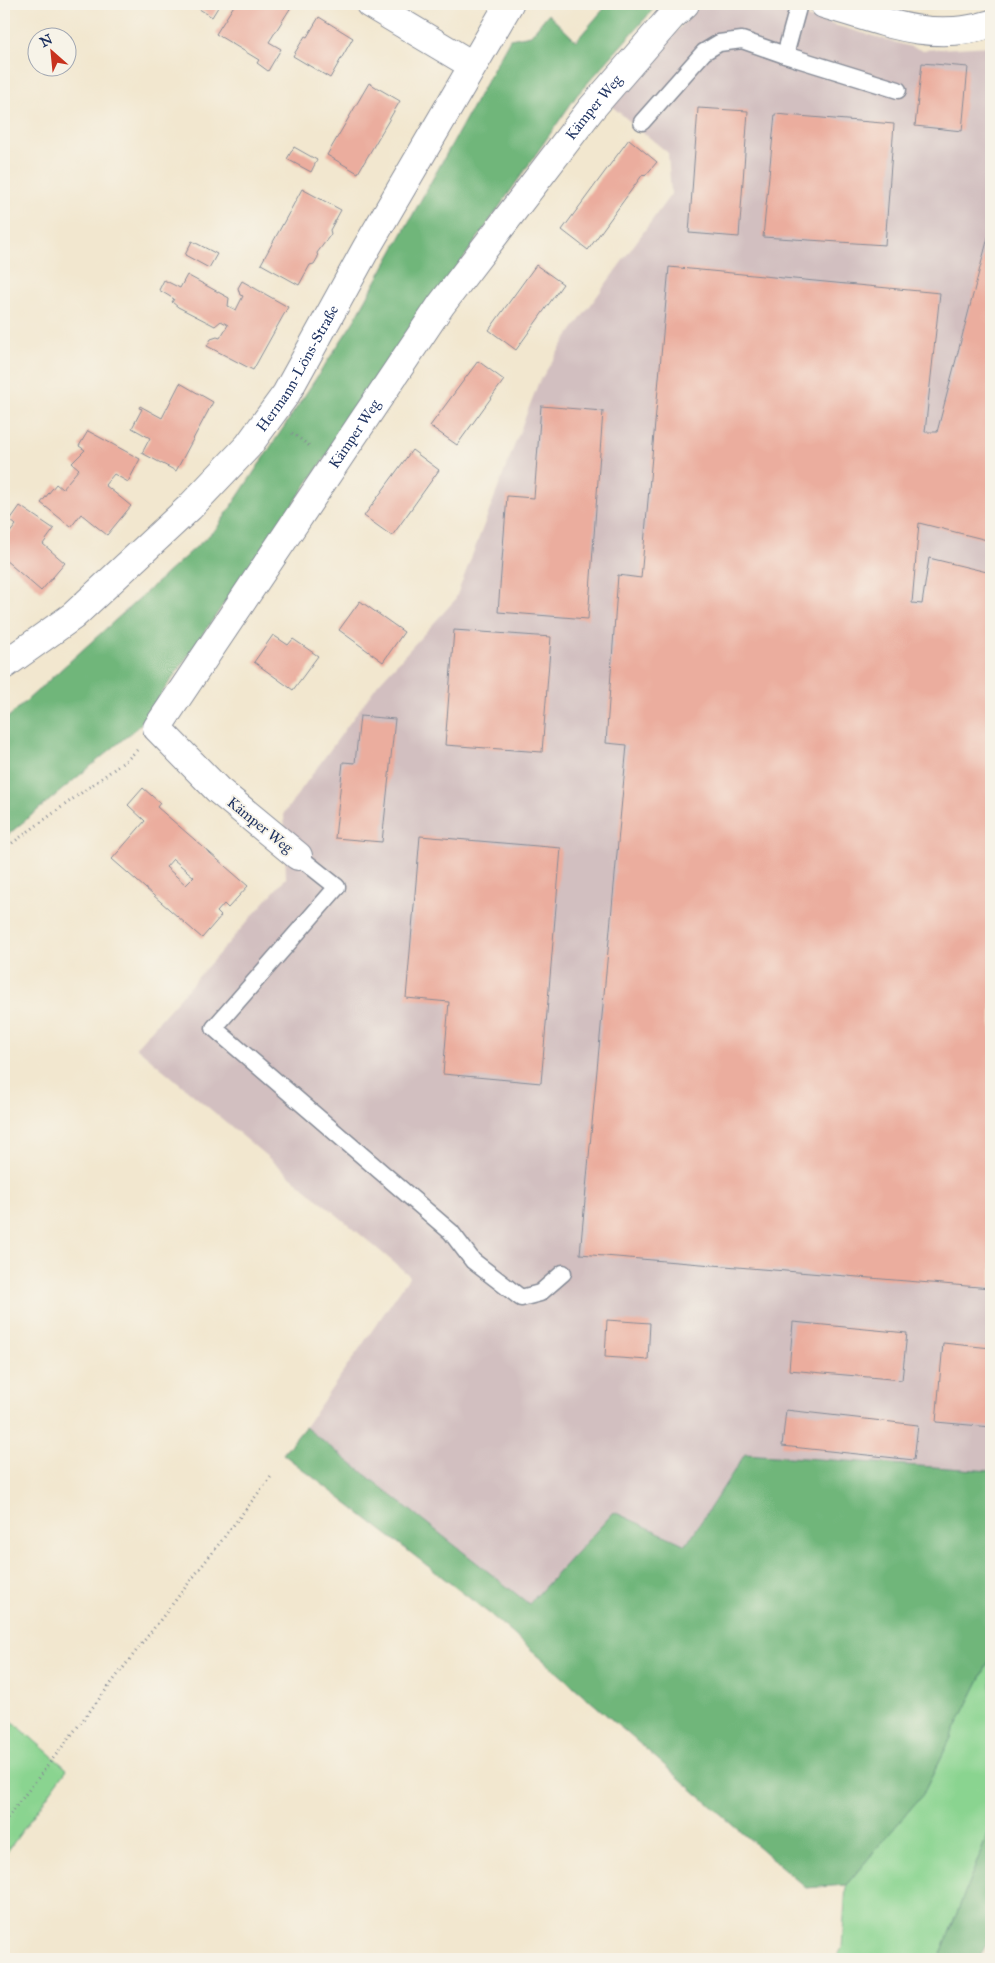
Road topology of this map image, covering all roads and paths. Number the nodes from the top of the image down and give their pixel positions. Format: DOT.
graph roads {
  1 [pos="370,4"];
  2 [pos="509,4"];
  3 [pos="685,4"];
  4 [pos="799,4"];
  5 [pos="824,4"];
  6 [pos="991,24"];
  7 [pos="785,55"];
  8 [pos="472,65"];
  9 [pos="898,90"];
  10 [pos="642,122"];
  11 [pos="4,665"];
  12 [pos="157,728"];
  13 [pos="4,850"];
  14 [pos="298,856"];
  15 [pos="564,1273"];
  16 [pos="273,1474"];
  17 [pos="4,1822"];
  1 -- 8 [label="street"];
  2 -- 8 [label="street, Hermann-Löns-Straße"];
  3 -- 12 [label="street, Kämper Weg"];
  4 -- 7 [label="lane"];
  5 -- 6 [label="street"];
  7 -- 9 [label="lane"];
  7 -- 10 [label="lane"];
  8 -- 11 [label="street, Hermann-Löns-Straße"];
  12 -- 13 [label="path"];
  12 -- 14 [label="street, Kämper Weg"];
  14 -- 15 [label="lane"];
  16 -- 17 [label="path"];
}
